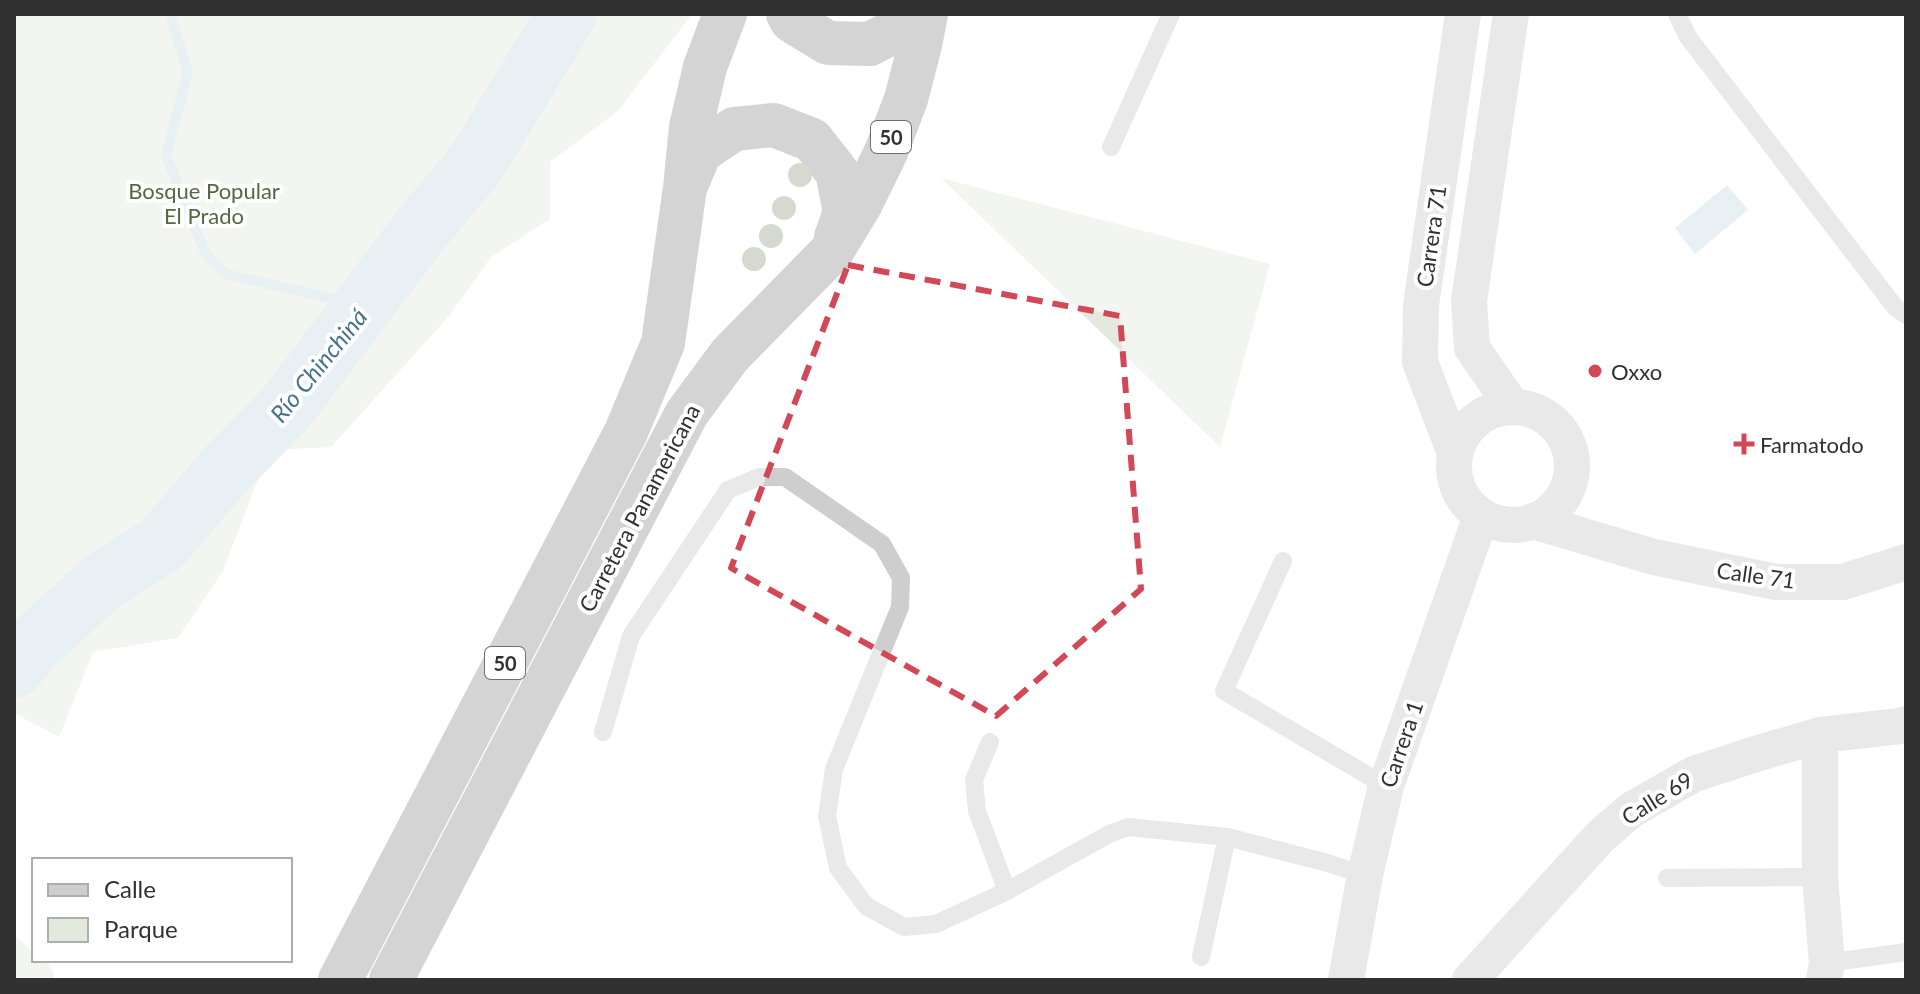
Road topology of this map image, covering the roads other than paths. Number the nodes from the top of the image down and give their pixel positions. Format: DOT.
graph roads {
  1 [pos="725,14"];
  2 [pos="788,14"];
  3 [pos="914,14"];
  4 [pos="926,14"];
  5 [pos="1171,14"];
  6 [pos="1463,14"];
  7 [pos="1511,14"];
  8 [pos="1677,14"];
  9 [pos="1111,147"];
  10 [pos="685,188"];
  11 [pos="832,251"];
  12 [pos="1906,315"];
  13 [pos="1513,407"];
  14 [pos="1455,453"];
  15 [pos="1568,489"];
  16 [pos="1481,516"];
  17 [pos="1533,521"];
  18 [pos="1607,542"];
  19 [pos="1283,561"];
  20 [pos="1906,562"];
  21 [pos="1906,724"];
  22 [pos="603,732"];
  23 [pos="1820,735"];
  24 [pos="990,742"];
  25 [pos="1386,786"];
  26 [pos="1227,837"];
  27 [pos="1365,875"];
  28 [pos="1820,877"];
  29 [pos="1667,878"];
  30 [pos="1007,891"];
  31 [pos="1906,952"];
  32 [pos="1201,957"];
  33 [pos="1826,972"];
  34 [pos="340,980"];
  35 [pos="391,980"];
  36 [pos="1346,980"];
  37 [pos="1470,980"];
  1 -- 10 [label="highway, Carretera Panamericana / 50"];
  2 -- 3 [label="highway"];
  4 -- 11 [label="highway, Carretera Panamericana / 50"];
  5 -- 9 [label="lane"];
  6 -- 14 [label="street, Carrera 71"];
  7 -- 13 [label="street"];
  8 -- 12 [label="lane"];
  10 -- 11 [label="highway"];
  10 -- 34 [label="highway, Carretera Panamericana / 50"];
  11 -- 35 [label="highway, Carretera Panamericana / 50"];
  13 -- 14 [label="street"];
  13 -- 15 [label="street"];
  14 -- 16 [label="street"];
  15 -- 17 [label="street"];
  15 -- 18 [label="street"];
  16 -- 17 [label="street"];
  16 -- 25 [label="street, Carrera 1"];
  17 -- 18 [label="street, Calle 71"];
  18 -- 20 [label="street, Calle 71"];
  19 -- 25 [label="lane"];
  21 -- 23 [label="street, Calle 69"];
  22 -- 30 [label="lane"];
  23 -- 28 [label="street"];
  23 -- 37 [label="street, Calle 69"];
  24 -- 30 [label="lane"];
  25 -- 27 [label="street, Carrera 1"];
  26 -- 27 [label="lane"];
  26 -- 30 [label="lane"];
  26 -- 32 [label="lane"];
  27 -- 36 [label="street, Carrera 1"];
  28 -- 29 [label="lane"];
  28 -- 33 [label="street"];
  31 -- 33 [label="lane"];
}
